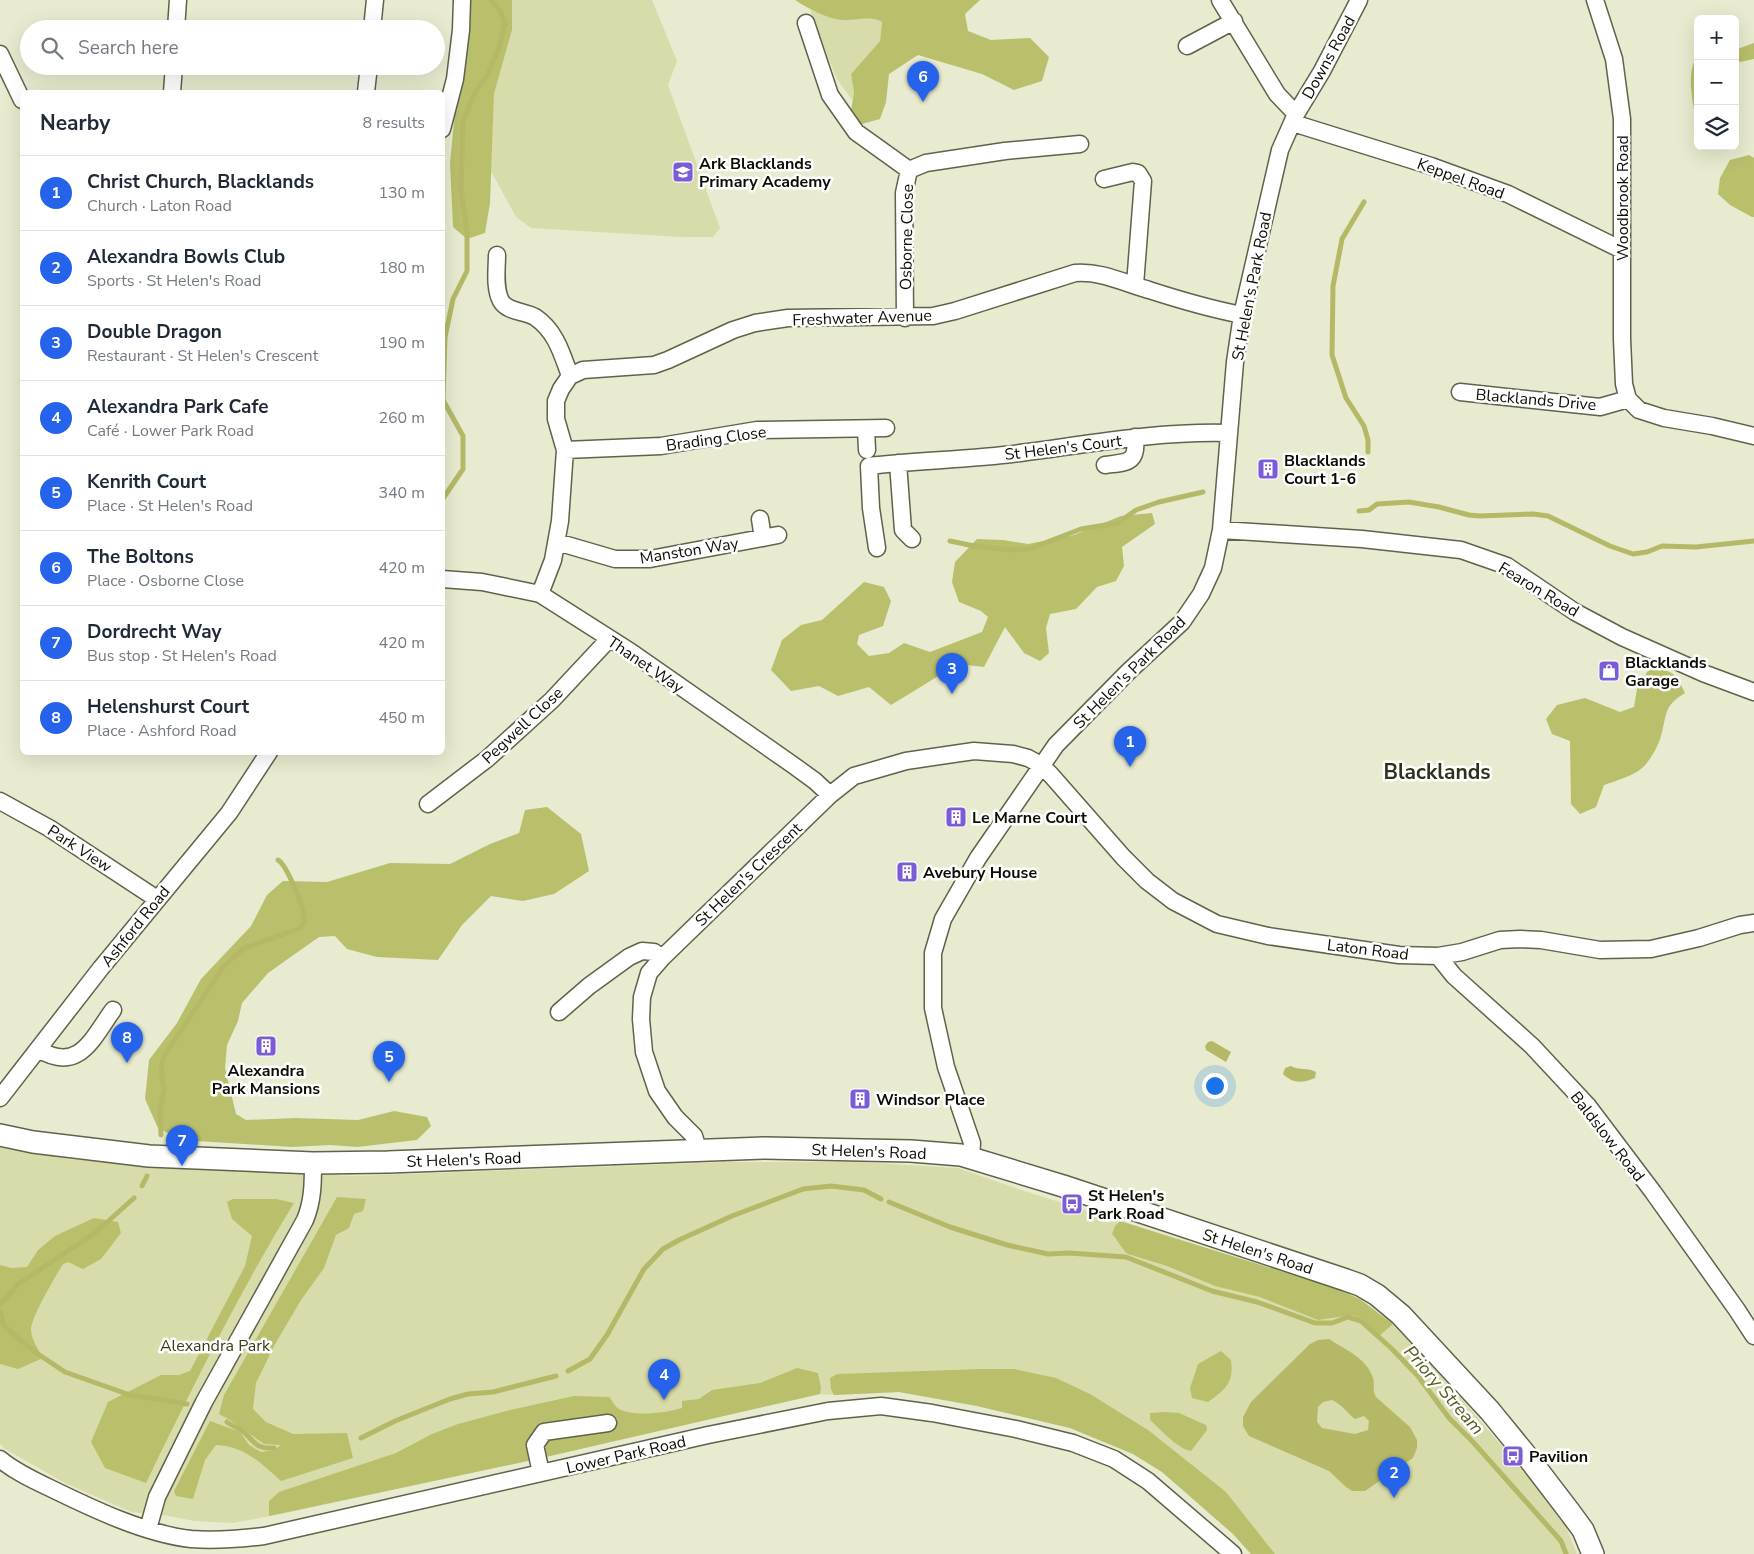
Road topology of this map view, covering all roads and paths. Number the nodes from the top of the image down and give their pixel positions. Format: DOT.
graph roads {
  1 [pos="178,0"];
  2 [pos="375,0"];
  3 [pos="462,0"];
  4 [pos="1220,0"];
  5 [pos="1360,0"];
  6 [pos="1594,0"];
  7 [pos="177,20"];
  8 [pos="373,20"];
  9 [pos="1234,22"];
  10 [pos="806,23"];
  11 [pos="1187,46"];
  12 [pos="0,54"];
  13 [pos="173,75"];
  14 [pos="368,75"];
  15 [pos="172,90"];
  16 [pos="366,90"];
  17 [pos="20,96"];
  18 [pos="445,118"];
  19 [pos="1295,118"];
  20 [pos="1080,144"];
  21 [pos="909,170"];
  22 [pos="1104,179"];
  23 [pos="1622,250"];
  24 [pos="497,254"];
  25 [pos="1135,285"];
  26 [pos="1242,316"];
  27 [pos="905,318"];
  28 [pos="570,376"];
  29 [pos="1460,392"];
  30 [pos="1628,399"];
  31 [pos="886,428"];
  32 [pos="866,429"];
  33 [pos="1228,433"];
  34 [pos="1754,436"];
  35 [pos="1135,437"];
  36 [pos="565,450"];
  37 [pos="867,450"];
  38 [pos="898,463"];
  39 [pos="1105,465"];
  40 [pos="760,519"];
  41 [pos="1221,530"];
  42 [pos="912,539"];
  43 [pos="557,542"];
  44 [pos="877,548"];
  45 [pos="445,579"];
  46 [pos="540,594"];
  47 [pos="609,639"];
  48 [pos="1754,692"];
  49 [pos="267,755"];
  50 [pos="1041,765"];
  51 [pos="830,795"];
  52 [pos="0,801"];
  53 [pos="428,804"];
  54 [pos="157,899"];
  55 [pos="1754,923"];
  56 [pos="1438,956"];
  57 [pos="662,958"];
  58 [pos="113,1010"];
  59 [pos="558,1012"];
  60 [pos="38,1049"];
  61 [pos="0,1098"];
  62 [pos="0,1135"];
  63 [pos="699,1152"];
  64 [pos="971,1158"];
  65 [pos="313,1163"];
  66 [pos="1754,1336"];
  67 [pos="608,1423"];
  68 [pos="0,1459"];
  69 [pos="541,1473"];
  70 [pos="148,1529"];
  71 [pos="1233,1554"];
  72 [pos="1593,1554"];
  1 -- 7 [label="street"];
  2 -- 8 [label="street"];
  3 -- 18 [label="street"];
  4 -- 9 [label="street"];
  5 -- 19 [label="street, Downs Road"];
  6 -- 23 [label="street, Woodbrook Road"];
  9 -- 11 [label="street"];
  9 -- 19 [label="street"];
  10 -- 21 [label="street"];
  12 -- 17 [label="street"];
  13 -- 15 [label="street"];
  14 -- 16 [label="street"];
  19 -- 23 [label="street, Keppel Road"];
  19 -- 26 [label="street, St Helen's Park Road"];
  20 -- 21 [label="street, Osborne Close"];
  21 -- 27 [label="street, Osborne Close"];
  22 -- 25 [label="street"];
  23 -- 30 [label="street, Woodbrook Road"];
  24 -- 28 [label="street"];
  25 -- 26 [label="street, Freshwater Avenue"];
  25 -- 27 [label="street, Freshwater Avenue"];
  26 -- 33 [label="street, St Helen's Park Road"];
  27 -- 28 [label="street, Freshwater Avenue"];
  28 -- 36 [label="street"];
  29 -- 30 [label="street, Blacklands Drive"];
  30 -- 34 [label="street"];
  31 -- 32 [label="street, Brading Close"];
  32 -- 36 [label="street, Brading Close"];
  32 -- 37 [label="street"];
  33 -- 35 [label="street, St Helen's Court"];
  33 -- 41 [label="street, St Helen's Park Road"];
  35 -- 38 [label="street, St Helen's Court"];
  35 -- 39 [label="street"];
  36 -- 43 [label="street"];
  38 -- 42 [label="street"];
  38 -- 44 [label="street, St Helen's Court"];
  40 -- 43 [label="street, Manston Way"];
  41 -- 48 [label="street, Fearon Road"];
  41 -- 50 [label="street, St Helen's Park Road"];
  43 -- 46 [label="street"];
  45 -- 46 [label="street, Thanet Way"];
  46 -- 47 [label="street, Thanet Way"];
  47 -- 51 [label="street, Thanet Way"];
  47 -- 53 [label="street, Pegwell Close"];
  49 -- 54 [label="street, Ashford Road"];
  50 -- 51 [label="street, St Helen's Crescent"];
  50 -- 56 [label="street, Laton Road"];
  50 -- 64 [label="street, St Helen's Park Road"];
  51 -- 57 [label="street, St Helen's Crescent"];
  52 -- 54 [label="street, Park View"];
  54 -- 60 [label="street, Ashford Road"];
  55 -- 56 [label="street, Laton Road"];
  56 -- 66 [label="street, Baldslow Road"];
  57 -- 59 [label="street"];
  57 -- 63 [label="street, St Helen's Crescent"];
  58 -- 60 [label="street"];
  60 -- 61 [label="street, Ashford Road"];
  62 -- 65 [label="main road, St Helen's Road"];
  63 -- 64 [label="main road, St Helen's Road"];
  63 -- 65 [label="main road, St Helen's Road"];
  64 -- 72 [label="main road, St Helen's Road"];
  65 -- 70 [label="street"];
  67 -- 69 [label="street"];
  68 -- 70 [label="street, Lower Park Road"];
  69 -- 70 [label="street, Lower Park Road"];
  69 -- 71 [label="street, Lower Park Road"];
}
